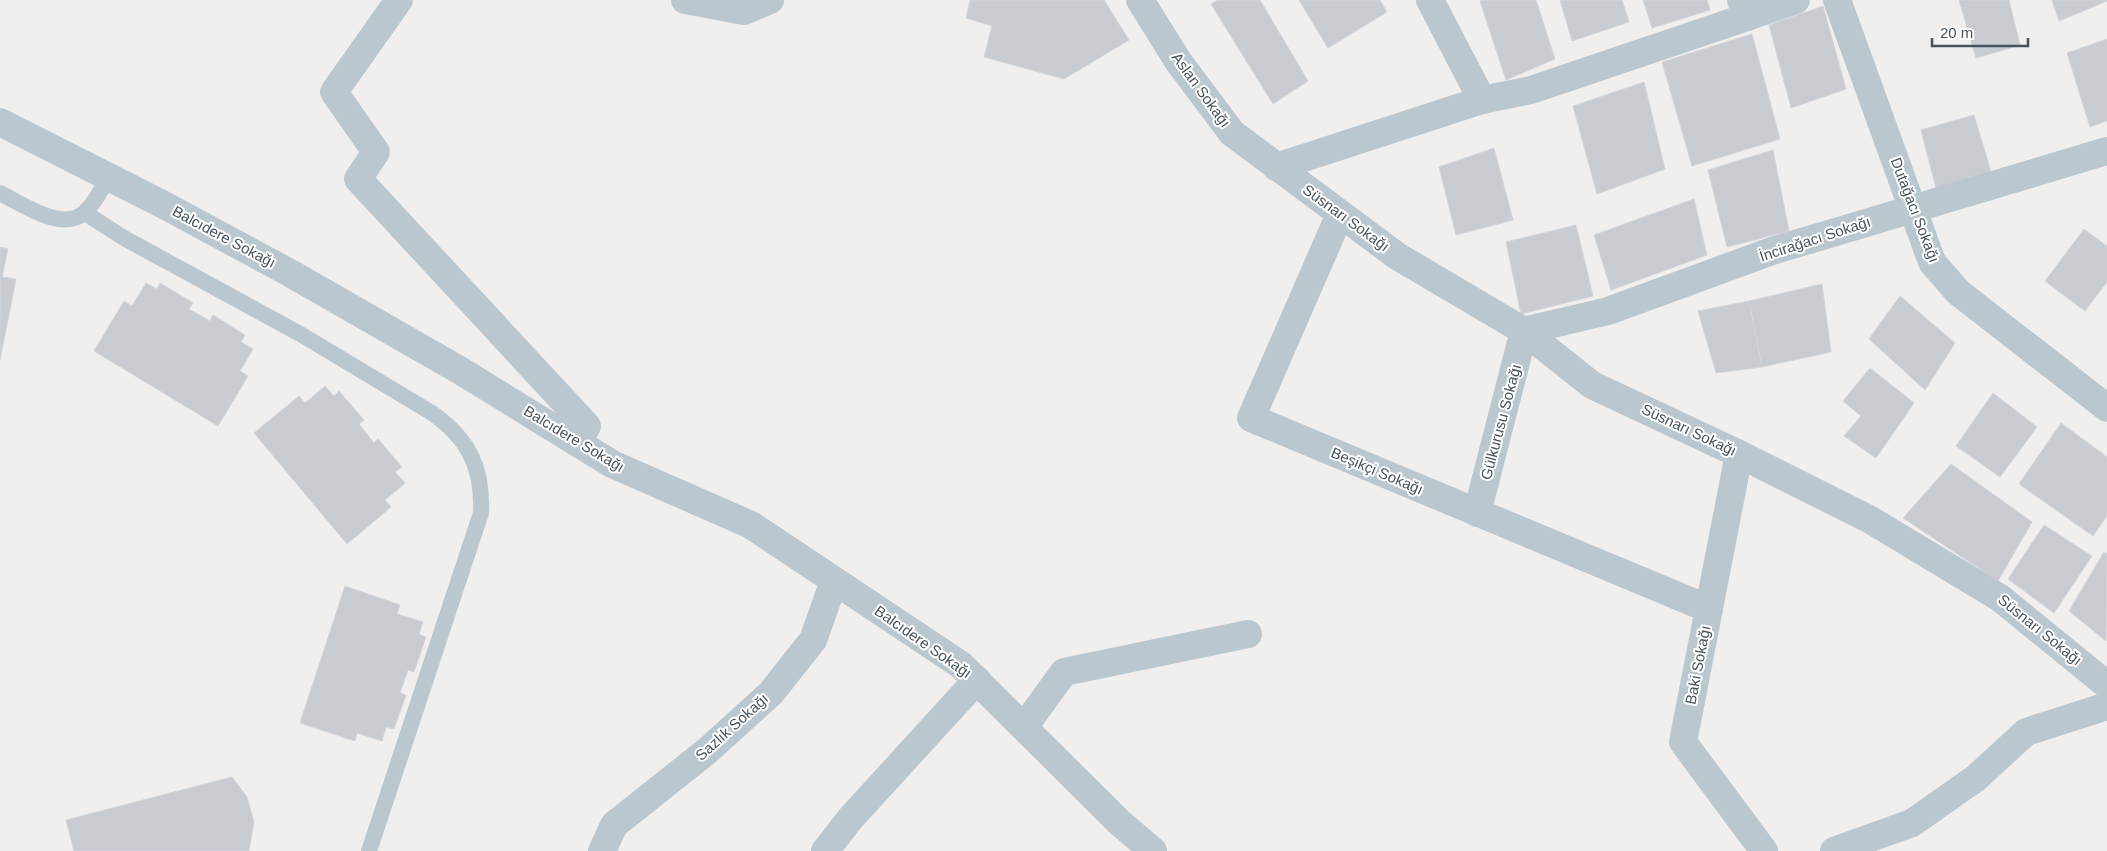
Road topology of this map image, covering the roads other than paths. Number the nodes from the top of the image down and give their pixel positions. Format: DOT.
graph roads {
  1 [pos="399,0"];
  2 [pos="685,0"];
  3 [pos="770,0"];
  4 [pos="1140,0"];
  5 [pos="1430,0"];
  6 [pos="1796,0"];
  7 [pos="1837,0"];
  8 [pos="1744,8"];
  9 [pos="1482,100"];
  10 [pos="0,122"];
  11 [pos="2107,151"];
  12 [pos="1276,167"];
  13 [pos="109,177"];
  14 [pos="0,193"];
  15 [pos="1913,208"];
  16 [pos="85,213"];
  17 [pos="1340,214"];
  18 [pos="1524,331"];
  19 [pos="2107,408"];
  20 [pos="578,443"];
  21 [pos="1740,454"];
  22 [pos="1477,513"];
  23 [pos="834,581"];
  24 [pos="1709,609"];
  25 [pos="1248,634"];
  26 [pos="977,680"];
  27 [pos="2107,685"];
  28 [pos="2107,706"];
  29 [pos="1024,727"];
  30 [pos="369,851"];
  31 [pos="602,851"];
  32 [pos="825,851"];
  33 [pos="1153,851"];
  34 [pos="1764,851"];
  35 [pos="1834,851"];
  1 -- 20 [label="street"];
  2 -- 3 [label="street"];
  4 -- 12 [label="street, Aslan Sokağı"];
  5 -- 9 [label="street"];
  6 -- 8 [label="street"];
  7 -- 15 [label="street, Dutağacı Sokağı"];
  8 -- 9 [label="street"];
  9 -- 12 [label="street"];
  10 -- 13 [label="street, Balcıdere Sokağı"];
  11 -- 15 [label="street, İncirağacı Sokağı"];
  12 -- 17 [label="street, Süsnarı Sokağı"];
  13 -- 16 [label="lane"];
  13 -- 20 [label="street, Balcıdere Sokağı"];
  14 -- 16 [label="lane"];
  15 -- 18 [label="street, İncirağacı Sokağı"];
  15 -- 19 [label="street, Dutağacı Sokağı"];
  16 -- 30 [label="lane"];
  17 -- 18 [label="street, Süsnarı Sokağı"];
  17 -- 22 [label="street, Beşikçi Sokağı"];
  18 -- 21 [label="street, Süsnarı Sokağı"];
  18 -- 22 [label="street, Gülkurusu Sokağı"];
  20 -- 23 [label="street, Balcıdere Sokağı"];
  21 -- 24 [label="street, Baki Sokağı"];
  21 -- 27 [label="street, Süsnarı Sokağı"];
  22 -- 24 [label="street, Beşikçi Sokağı"];
  23 -- 26 [label="street, Balcıdere Sokağı"];
  23 -- 31 [label="street, Sazlık Sokağı"];
  24 -- 34 [label="street, Baki Sokağı"];
  25 -- 29 [label="street"];
  26 -- 29 [label="street, Balcıdere Sokağı"];
  26 -- 32 [label="street"];
  28 -- 35 [label="street"];
  29 -- 33 [label="street, Balcıdere Sokağı"];
}
